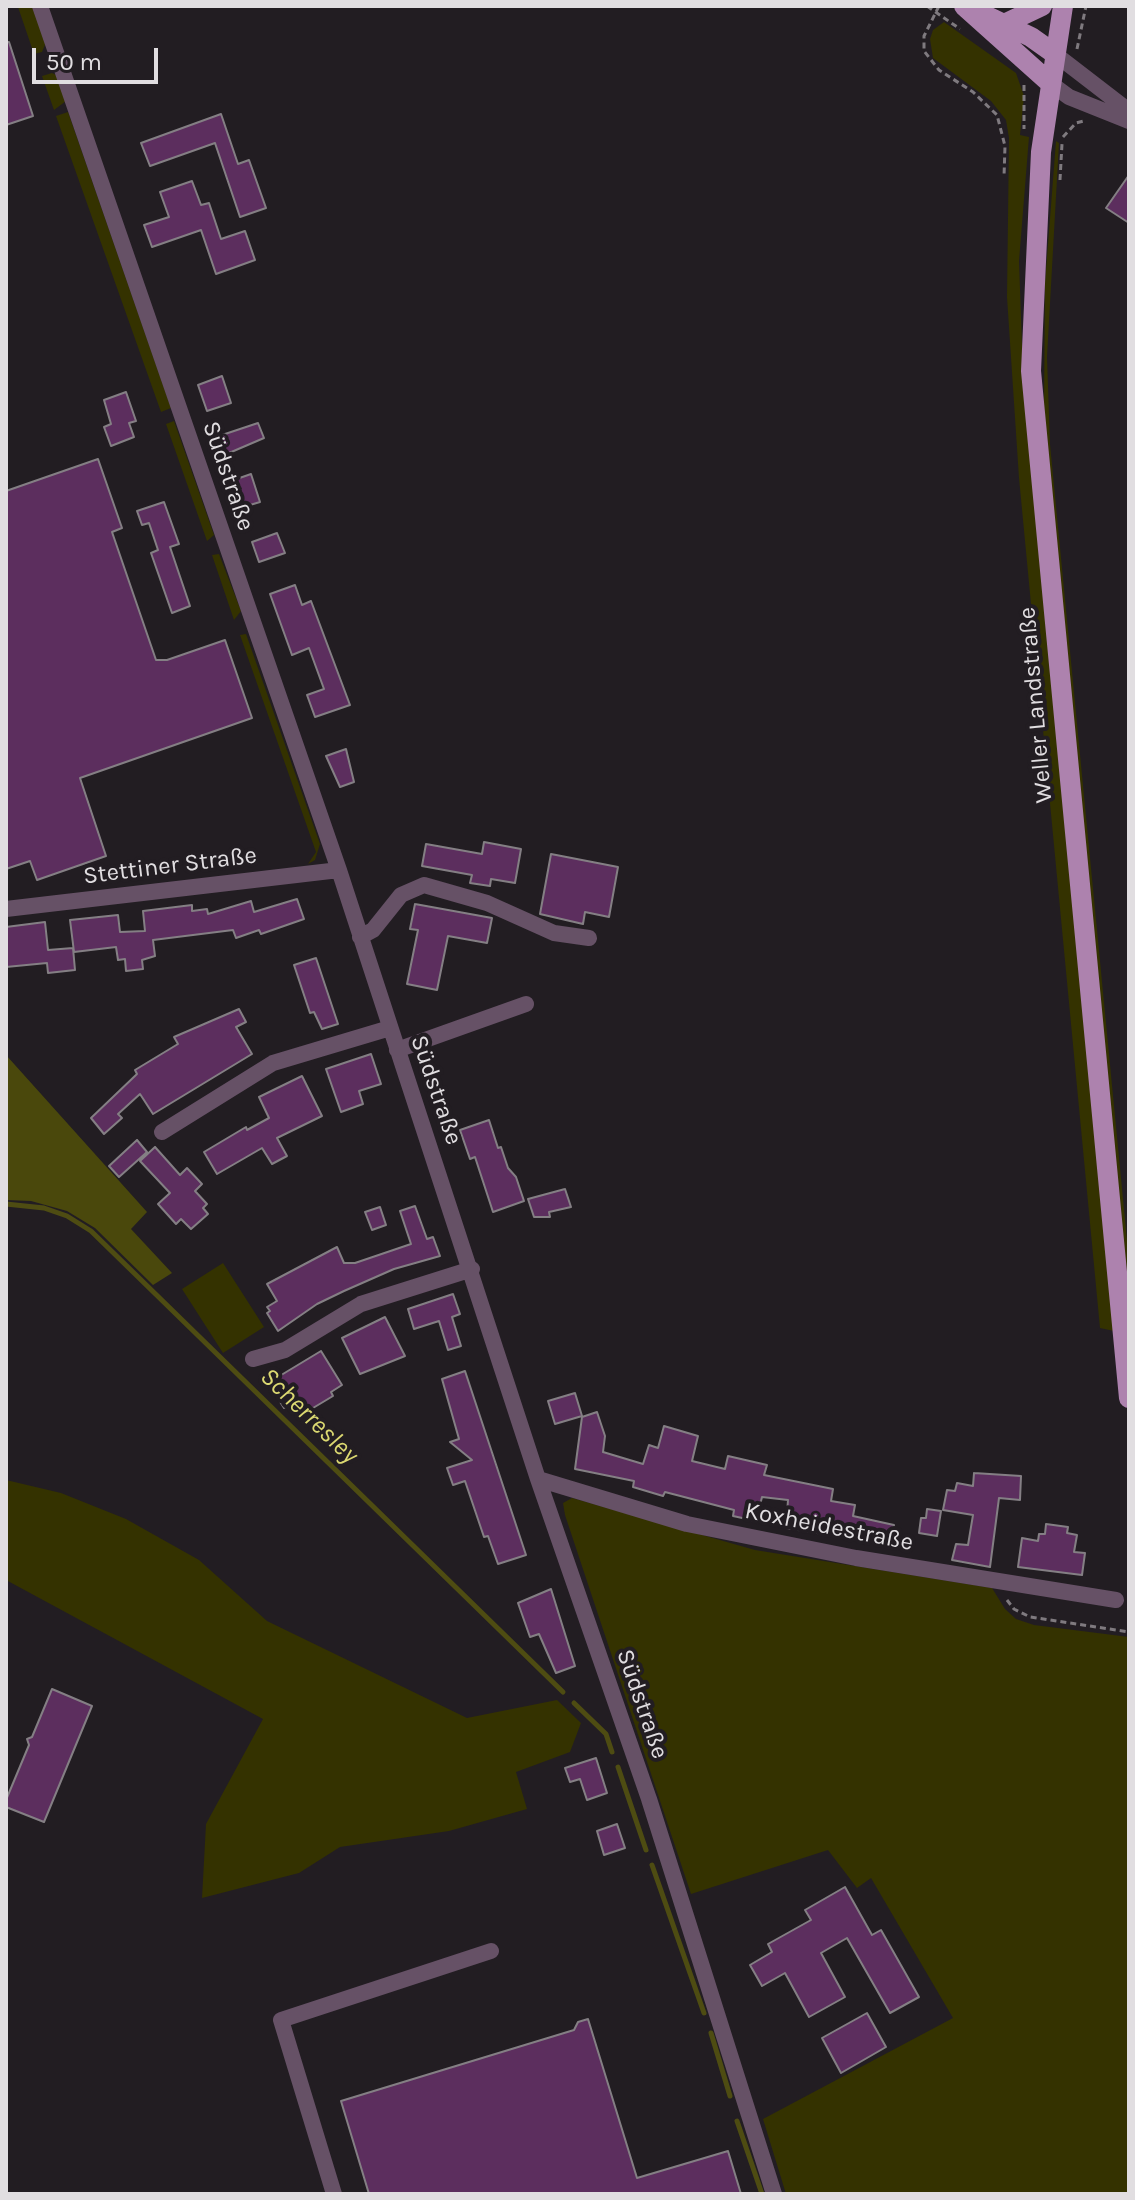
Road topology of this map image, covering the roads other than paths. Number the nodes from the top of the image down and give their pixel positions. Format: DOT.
graph roads {
  1 [pos="40,6"];
  2 [pos="1042,6"];
  3 [pos="1063,6"];
  4 [pos="1004,24"];
  5 [pos="1055,54"];
  6 [pos="1050,83"];
  7 [pos="1129,111"];
  8 [pos="1129,121"];
  9 [pos="339,870"];
  10 [pos="6,909"];
  11 [pos="360,937"];
  12 [pos="589,938"];
  13 [pos="526,1004"];
  14 [pos="390,1028"];
  15 [pos="397,1050"];
  16 [pos="162,1132"];
  17 [pos="472,1269"];
  18 [pos="253,1359"];
  19 [pos="1129,1398"];
  20 [pos="538,1479"];
  21 [pos="1116,1600"];
  22 [pos="491,1951"];
  23 [pos="334,2194"];
  24 [pos="774,2194"];
  1 -- 9 [label="street, Südstraße"];
  2 -- 4 [label="main road"];
  3 -- 5 [label="main road, Weller Landstraße"];
  4 -- 5 [label="main road"];
  4 -- 6 [label="main road"];
  5 -- 6 [label="main road, Weller Landstraße"];
  5 -- 7 [label="street"];
  6 -- 8 [label="street"];
  6 -- 19 [label="main road, Weller Landstraße"];
  9 -- 10 [label="street, Stettiner Straße"];
  9 -- 11 [label="street, Südstraße"];
  11 -- 12 [label="street"];
  11 -- 14 [label="street, Südstraße"];
  13 -- 15 [label="street"];
  14 -- 15 [label="street, Südstraße"];
  14 -- 16 [label="street"];
  15 -- 17 [label="street, Südstraße"];
  17 -- 18 [label="street"];
  17 -- 20 [label="street, Südstraße"];
  20 -- 21 [label="street, Koxheidestraße"];
  20 -- 24 [label="street, Südstraße"];
  22 -- 23 [label="street"];
}
